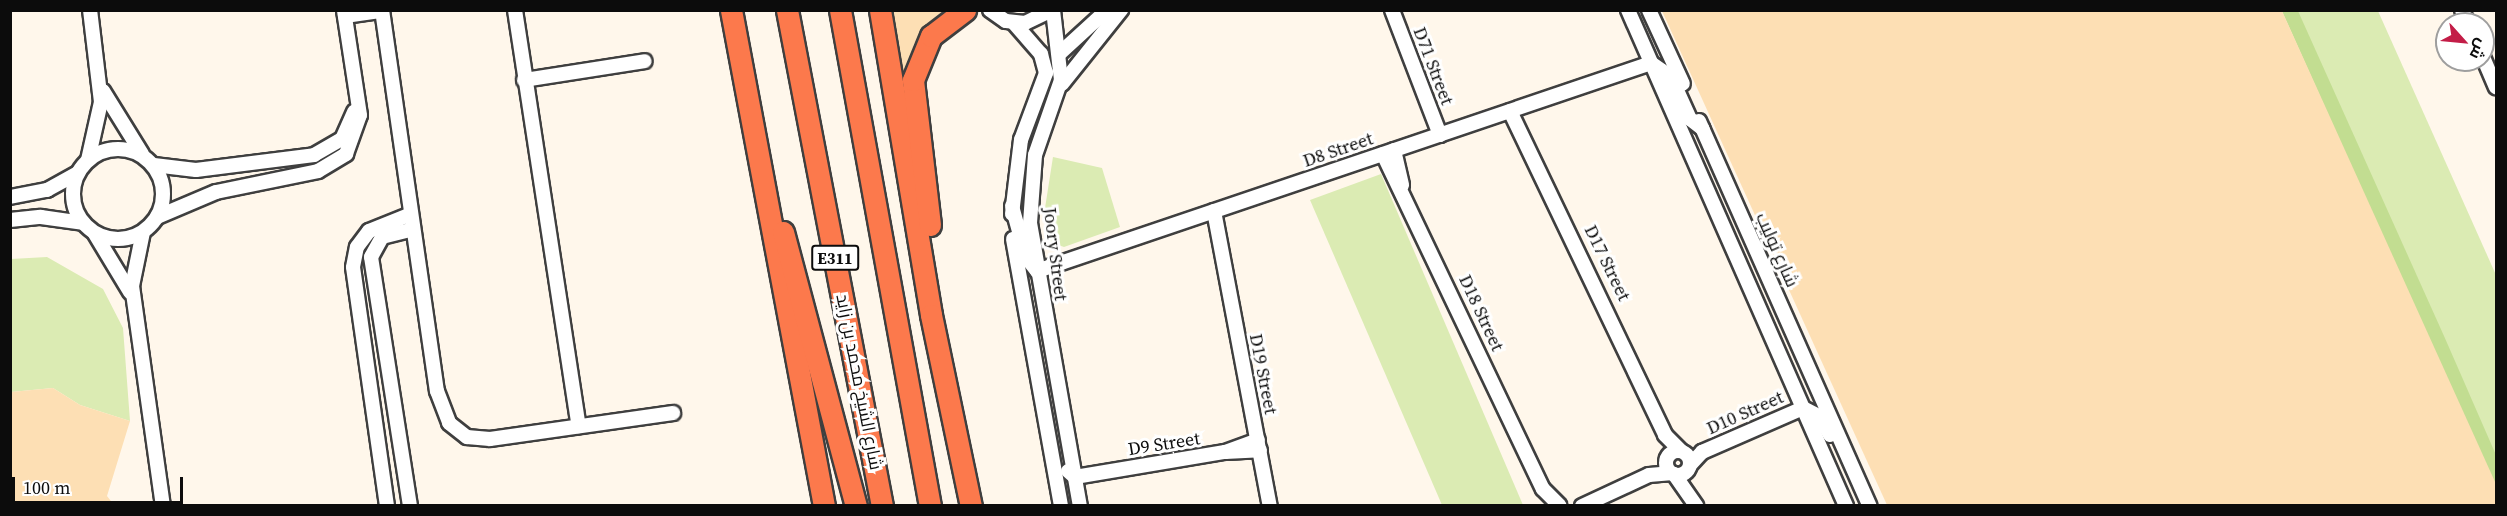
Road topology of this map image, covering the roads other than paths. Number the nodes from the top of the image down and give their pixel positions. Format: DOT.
graph roads {
  1 [pos="90,10"];
  2 [pos="515,10"];
  3 [pos="731,10"];
  4 [pos="788,10"];
  5 [pos="840,10"];
  6 [pos="880,10"];
  7 [pos="965,10"];
  8 [pos="990,10"];
  9 [pos="1052,10"];
  10 [pos="1107,10"];
  11 [pos="1121,10"];
  12 [pos="1392,10"];
  13 [pos="1628,10"];
  14 [pos="1649,10"];
  15 [pos="382,11"];
  16 [pos="345,13"];
  17 [pos="1014,23"];
  18 [pos="1059,54"];
  19 [pos="645,62"];
  20 [pos="1651,63"];
  21 [pos="2490,72"];
  22 [pos="524,80"];
  23 [pos="102,86"];
  24 [pos="2496,87"];
  25 [pos="1060,88"];
  26 [pos="357,96"];
  27 [pos="1515,109"];
  28 [pos="1029,118"];
  29 [pos="1044,124"];
  30 [pos="1703,129"];
  31 [pos="1436,136"];
  32 [pos="1389,152"];
  33 [pos="143,155"];
  34 [pos="88,160"];
  35 [pos="154,165"];
  36 [pos="78,173"];
  37 [pos="763,189"];
  38 [pos="10,197"];
  39 [pos="1012,206"];
  40 [pos="1209,213"];
  41 [pos="411,214"];
  42 [pos="158,217"];
  43 [pos="10,220"];
  44 [pos="88,228"];
  45 [pos="413,229"];
  46 [pos="143,232"];
  47 [pos="1037,271"];
  48 [pos="133,300"];
  49 [pos="944,357"];
  50 [pos="1803,408"];
  51 [pos="673,413"];
  52 [pos="1045,418"];
  53 [pos="579,426"];
  54 [pos="1665,435"];
  55 [pos="1258,445"];
  56 [pos="1682,451"];
  57 [pos="1702,452"];
  58 [pos="1669,466"];
  59 [pos="1689,467"];
  60 [pos="1856,474"];
  61 [pos="1075,477"];
  62 [pos="1543,489"];
  63 [pos="1689,491"];
  64 [pos="1559,505"];
  65 [pos="163,506"];
  66 [pos="387,506"];
  67 [pos="410,506"];
  68 [pos="824,506"];
  69 [pos="855,506"];
  70 [pos="882,506"];
  71 [pos="930,506"];
  72 [pos="971,506"];
  73 [pos="1061,506"];
  74 [pos="1080,506"];
  75 [pos="1270,506"];
  76 [pos="1545,506"];
  77 [pos="1551,506"];
  78 [pos="1582,506"];
  79 [pos="1696,506"];
  80 [pos="1846,506"];
  81 [pos="1870,506"];
  1 -- 23 [label="street"];
  2 -- 22 [label="street"];
  3 -- 37 [label="highway"];
  4 -- 70 [label="highway, شارع الشيخ محمد بن زايد / E311"];
  5 -- 71 [label="highway, E311"];
  6 -- 49 [label="highway"];
  7 -- 49 [label="highway"];
  8 -- 17 [label="street"];
  9 -- 17 [label="street"];
  9 -- 18 [label="street, Joory Street"];
  10 -- 18 [label="street"];
  11 -- 25 [label="street"];
  12 -- 31 [label="street, D71 Street"];
  13 -- 20 [label="street"];
  14 -- 30 [label="street, شارع توليب"];
  15 -- 16 [label="street"];
  15 -- 41 [label="street"];
  16 -- 26 [label="street"];
  17 -- 28 [label="street, Joory Street"];
  18 -- 25 [label="street, Joory Street"];
  19 -- 22 [label="street"];
  20 -- 27 [label="street, D8 Street"];
  20 -- 30 [label="street"];
  20 -- 50 [label="street"];
  21 -- 24 [label="street"];
  22 -- 53 [label="street"];
  23 -- 33 [label="street"];
  23 -- 34 [label="street"];
  25 -- 29 [label="street, Joory Street"];
  26 -- 35 [label="street"];
  26 -- 42 [label="street"];
  27 -- 31 [label="street, D8 Street"];
  27 -- 54 [label="street, D17 Street"];
  28 -- 29 [label="street"];
  28 -- 39 [label="street, Joory Street"];
  29 -- 47 [label="street, Joory Street"];
  30 -- 60 [label="street, شارع توليب"];
  31 -- 32 [label="street, D8 Street"];
  32 -- 40 [label="street, D8 Street"];
  32 -- 62 [label="street, D18 Street"];
  33 -- 34 [label="street"];
  33 -- 35 [label="street"];
  34 -- 36 [label="street"];
  35 -- 42 [label="street"];
  36 -- 38 [label="street"];
  36 -- 44 [label="street"];
  37 -- 68 [label="highway"];
  37 -- 69 [label="highway"];
  39 -- 47 [label="street"];
  39 -- 52 [label="street, Joory Street"];
  40 -- 47 [label="street, D8 Street"];
  40 -- 55 [label="street, D19 Street"];
  41 -- 45 [label="street"];
  41 -- 66 [label="street"];
  42 -- 46 [label="street"];
  43 -- 44 [label="street"];
  44 -- 46 [label="street"];
  44 -- 48 [label="street"];
  45 -- 53 [label="street"];
  45 -- 67 [label="street"];
  46 -- 48 [label="street"];
  47 -- 61 [label="street, Joory Street"];
  48 -- 65 [label="street"];
  49 -- 72 [label="highway"];
  50 -- 57 [label="street, D10 Street"];
  50 -- 60 [label="street"];
  50 -- 80 [label="street"];
  51 -- 53 [label="street"];
  52 -- 61 [label="street"];
  52 -- 73 [label="street, Joory Street"];
  54 -- 56 [label="street, D17 Street"];
  54 -- 58 [label="street, D17 Street"];
  55 -- 61 [label="street, D9 Street"];
  55 -- 75 [label="street, D19 Street"];
  56 -- 57 [label="street, D10 Street"];
  56 -- 58 [label="street"];
  56 -- 59 [label="street"];
  57 -- 59 [label="street, D10 Street"];
  58 -- 59 [label="street"];
  58 -- 63 [label="street"];
  58 -- 78 [label="street"];
  59 -- 63 [label="street"];
  60 -- 81 [label="street, شارع توليب"];
  61 -- 74 [label="street, Joory Street"];
  62 -- 64 [label="street, D18 Street"];
  62 -- 76 [label="street, D18 Street"];
  63 -- 79 [label="street"];
  64 -- 77 [label="street"];
}
